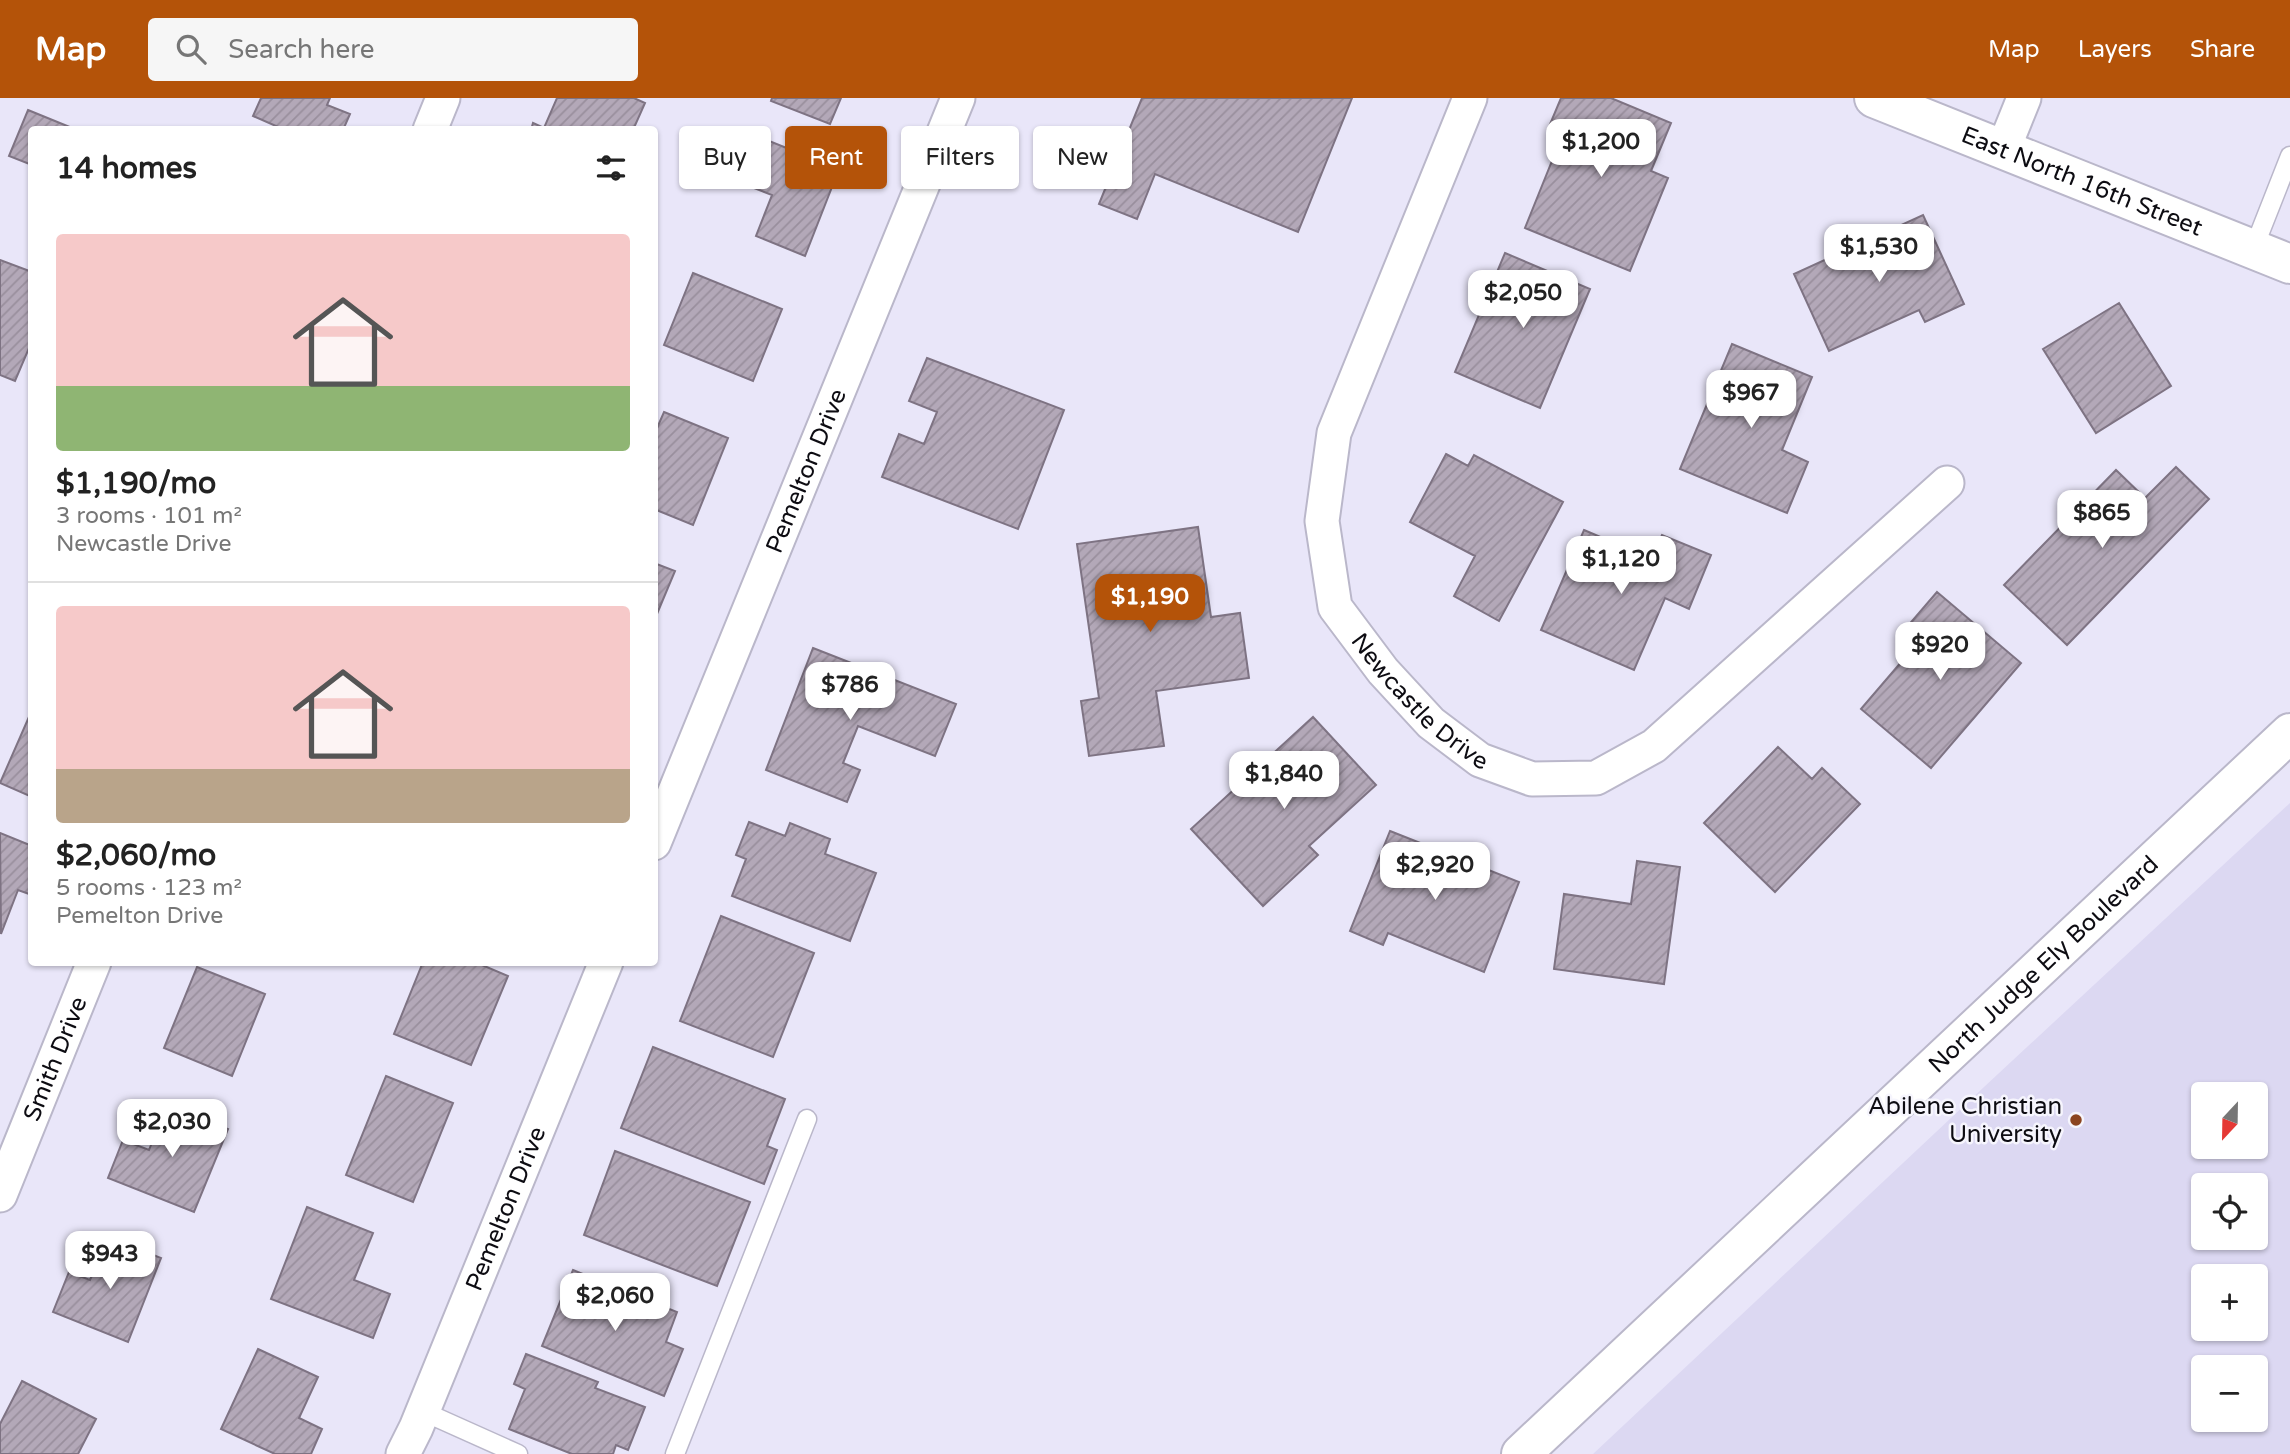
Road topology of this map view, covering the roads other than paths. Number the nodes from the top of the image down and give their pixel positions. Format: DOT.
graph roads {
  1 [pos="443,98"];
  2 [pos="958,98"];
  3 [pos="1470,98"];
  4 [pos="1874,98"];
  5 [pos="2024,98"];
  6 [pos="432,126"];
  7 [pos="2003,150"];
  8 [pos="2290,156"];
  9 [pos="2253,250"];
  10 [pos="2290,264"];
  11 [pos="1947,483"];
  12 [pos="2290,733"];
  13 [pos="658,833"];
  14 [pos="92,966"];
  15 [pos="604,966"];
  16 [pos="807,1119"];
  17 [pos="0,1195"];
  18 [pos="422,1411"];
  19 [pos="403,1454"];
  20 [pos="518,1454"];
  21 [pos="674,1454"];
  22 [pos="1521,1454"];
  1 -- 6 [label="street"];
  2 -- 13 [label="street, Pemelton Drive"];
  3 -- 11 [label="street, Newcastle Drive"];
  4 -- 7 [label="main road, East North 16th Street"];
  5 -- 7 [label="street"];
  7 -- 9 [label="main road, East North 16th Street"];
  8 -- 9 [label="lane"];
  9 -- 10 [label="main road, East North 16th Street"];
  12 -- 22 [label="main road, North Judge Ely Boulevard"];
  14 -- 17 [label="street, Smith Drive"];
  15 -- 18 [label="street, Pemelton Drive"];
  16 -- 21 [label="lane"];
  18 -- 19 [label="street, Pemelton Drive"];
  18 -- 20 [label="lane"];
}
